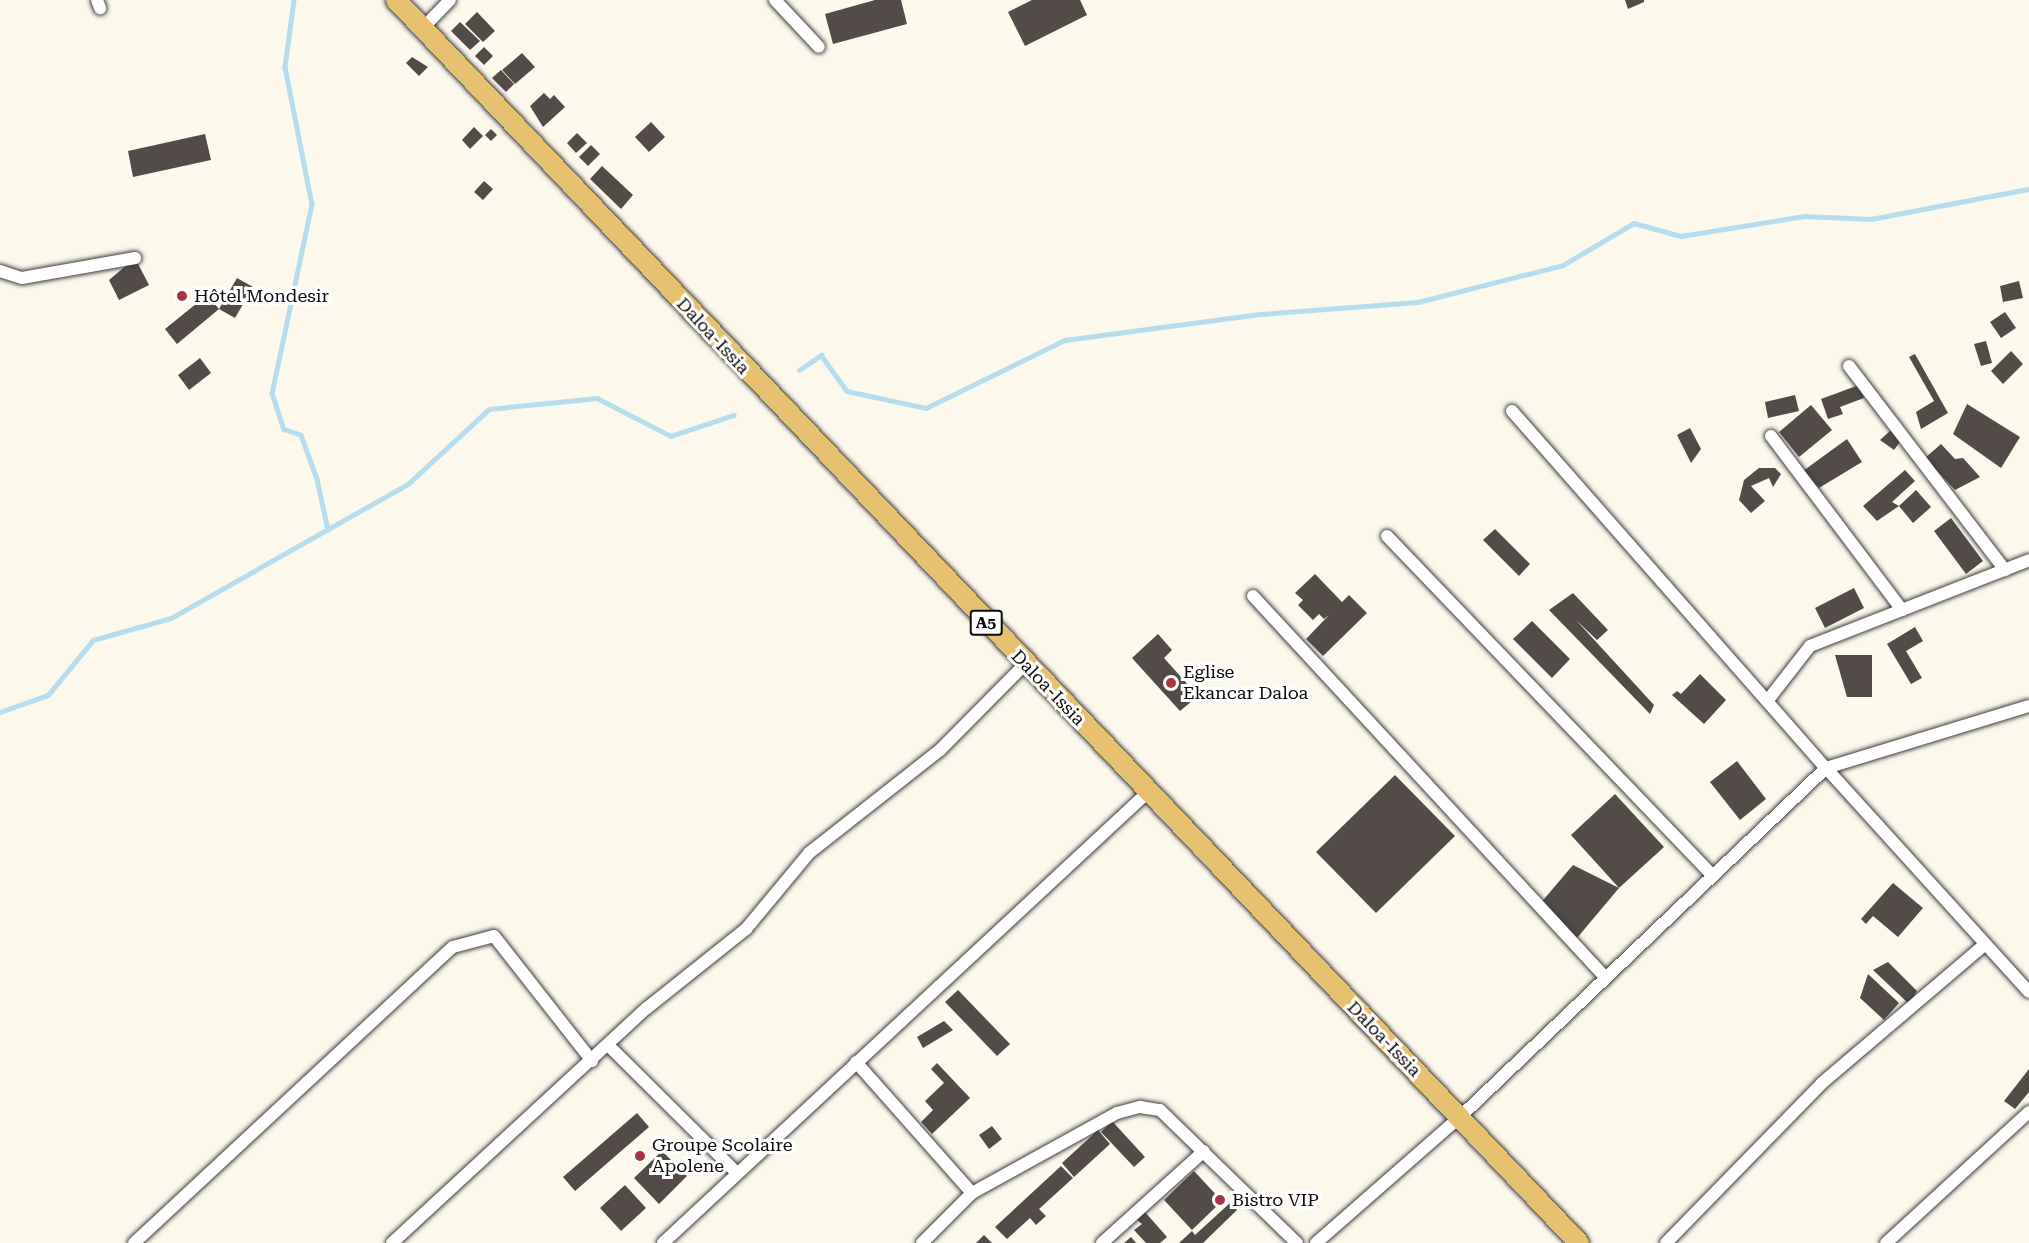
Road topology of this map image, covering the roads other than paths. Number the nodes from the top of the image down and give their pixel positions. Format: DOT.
graph roads {
  1 [pos="396,0"];
  2 [pos="450,0"];
  3 [pos="775,0"];
  4 [pos="422,29"];
  5 [pos="819,47"];
  6 [pos="135,258"];
  7 [pos="0,271"];
  8 [pos="1848,366"];
  9 [pos="1512,411"];
  10 [pos="1771,436"];
  11 [pos="1387,536"];
  12 [pos="2029,560"];
  13 [pos="2005,570"];
  14 [pos="1253,596"];
  15 [pos="1902,610"];
  16 [pos="1025,664"];
  17 [pos="1768,700"];
  18 [pos="2029,706"];
  19 [pos="1826,768"];
  20 [pos="1149,791"];
  21 [pos="1712,875"];
  22 [pos="1984,945"];
  23 [pos="1605,977"];
  24 [pos="2029,992"];
  25 [pos="608,1045"];
  26 [pos="592,1060"];
  27 [pos="856,1062"];
  28 [pos="2029,1112"];
  29 [pos="1459,1118"];
  30 [pos="1204,1151"];
  31 [pos="737,1173"];
  32 [pos="972,1193"];
  33 [pos="134,1243"];
  34 [pos="392,1243"];
  35 [pos="663,1243"];
  36 [pos="922,1243"];
  37 [pos="1102,1243"];
  38 [pos="1297,1243"];
  39 [pos="1316,1243"];
  40 [pos="1579,1243"];
  41 [pos="1666,1243"];
  42 [pos="1886,1243"];
  1 -- 4 [label="main road, Daloa-Issia / A5"];
  2 -- 4 [label="street"];
  3 -- 5 [label="street"];
  4 -- 16 [label="main road, Daloa-Issia / A5"];
  6 -- 7 [label="street"];
  8 -- 13 [label="street"];
  9 -- 17 [label="street"];
  10 -- 15 [label="street"];
  11 -- 21 [label="street"];
  12 -- 13 [label="street"];
  13 -- 15 [label="street"];
  14 -- 23 [label="street"];
  15 -- 17 [label="street"];
  16 -- 20 [label="main road, Daloa-Issia / A5"];
  16 -- 25 [label="street"];
  17 -- 19 [label="street"];
  18 -- 19 [label="street"];
  19 -- 21 [label="street"];
  19 -- 22 [label="street"];
  20 -- 27 [label="street"];
  20 -- 29 [label="main road, Daloa-Issia / A5"];
  21 -- 23 [label="street"];
  22 -- 24 [label="street"];
  22 -- 41 [label="street"];
  23 -- 29 [label="street"];
  25 -- 26 [label="street"];
  25 -- 31 [label="street"];
  26 -- 33 [label="street"];
  26 -- 34 [label="street"];
  27 -- 31 [label="street"];
  27 -- 32 [label="street"];
  28 -- 42 [label="street"];
  29 -- 39 [label="street"];
  29 -- 40 [label="main road, Daloa-Issia / A5"];
  30 -- 32 [label="street"];
  30 -- 37 [label="street"];
  30 -- 38 [label="street"];
  31 -- 35 [label="street"];
  32 -- 36 [label="street"];
}
